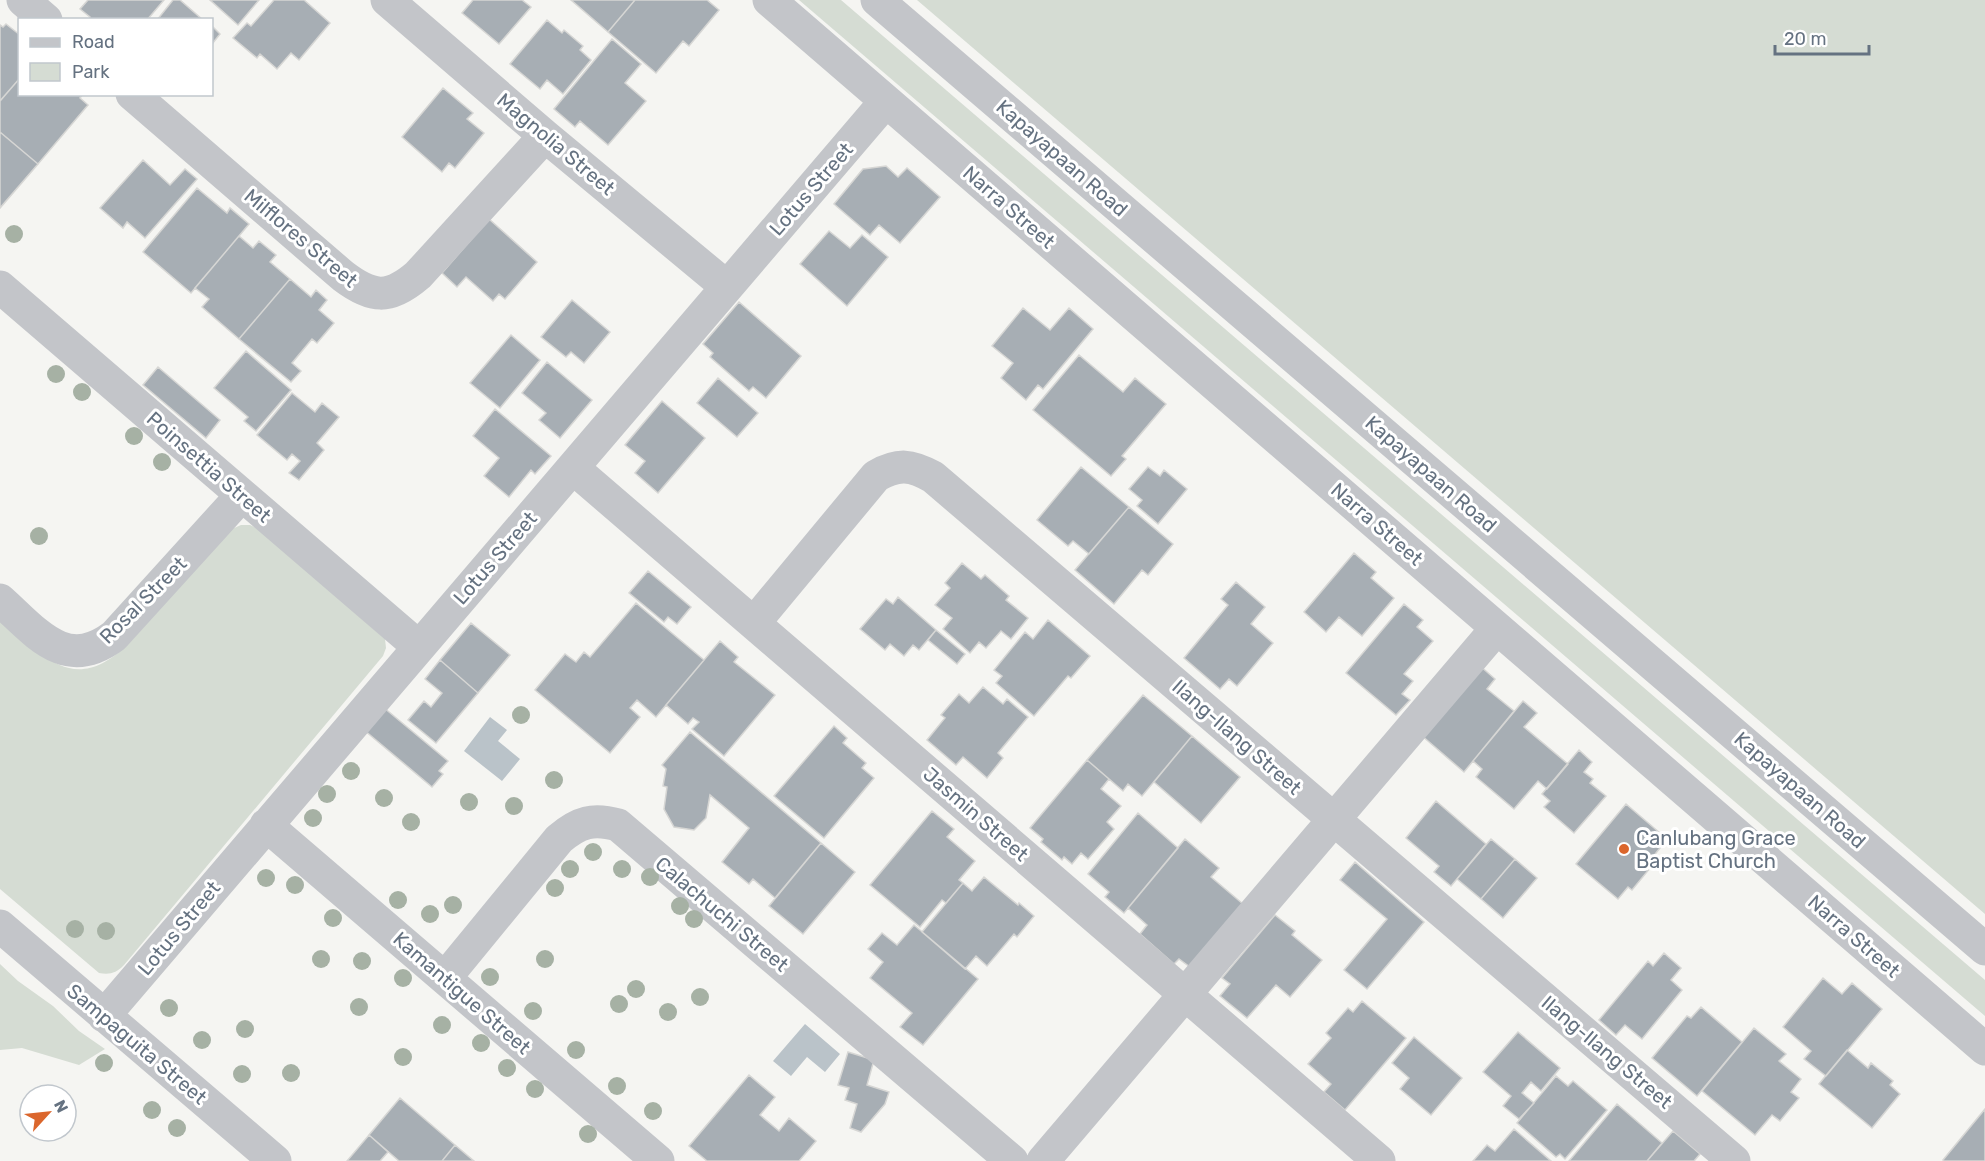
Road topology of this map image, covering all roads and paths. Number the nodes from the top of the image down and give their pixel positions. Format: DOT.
graph roads {
  1 [pos="23,0"];
  2 [pos="387,0"];
  3 [pos="769,0"];
  4 [pos="877,0"];
  5 [pos="44,18"];
  6 [pos="134,96"];
  7 [pos="886,101"];
  8 [pos="545,135"];
  9 [pos="0,286"];
  10 [pos="727,287"];
  11 [pos="573,468"];
  12 [pos="242,495"];
  13 [pos="0,600"];
  14 [pos="754,623"];
  15 [pos="1497,628"];
  16 [pos="419,647"];
  17 [pos="1334,819"];
  18 [pos="266,825"];
  19 [pos="0,926"];
  20 [pos="1985,949"];
  21 [pos="445,978"];
  22 [pos="1185,994"];
  23 [pos="104,1016"];
  24 [pos="1985,1048"];
  25 [pos="275,1161"];
  26 [pos="658,1161"];
  27 [pos="1012,1161"];
  28 [pos="1043,1161"];
  29 [pos="1378,1161"];
  30 [pos="1734,1161"];
  1 -- 5 [label="street"];
  2 -- 8 [label="street, Magnolia Street"];
  3 -- 7 [label="street, Narra Street"];
  4 -- 20 [label="street, Kapayapaan Road"];
  6 -- 8 [label="street, Milflores Street"];
  7 -- 10 [label="street, Lotus Street"];
  7 -- 15 [label="street, Narra Street"];
  8 -- 10 [label="street, Magnolia Street"];
  9 -- 12 [label="street, Poinsettia Street"];
  10 -- 11 [label="street, Lotus Street"];
  11 -- 14 [label="street, Jasmin Street"];
  11 -- 16 [label="street, Lotus Street"];
  12 -- 13 [label="street, Rosal Street"];
  12 -- 16 [label="street, Poinsettia Street"];
  14 -- 17 [label="street, Ilang-Ilang Street"];
  14 -- 22 [label="street, Jasmin Street"];
  15 -- 17 [label="street"];
  15 -- 24 [label="street, Narra Street"];
  16 -- 18 [label="street, Lotus Street"];
  17 -- 22 [label="street"];
  17 -- 30 [label="street, Ilang-Ilang Street"];
  18 -- 21 [label="street, Kamantigue Street"];
  18 -- 23 [label="street, Lotus Street"];
  19 -- 23 [label="street, Sampaguita Street"];
  21 -- 26 [label="street, Kamantigue Street"];
  21 -- 27 [label="street, Calachuchi Street"];
  22 -- 28 [label="street"];
  22 -- 29 [label="street, Jasmin Street"];
  23 -- 25 [label="street, Sampaguita Street"];
}
